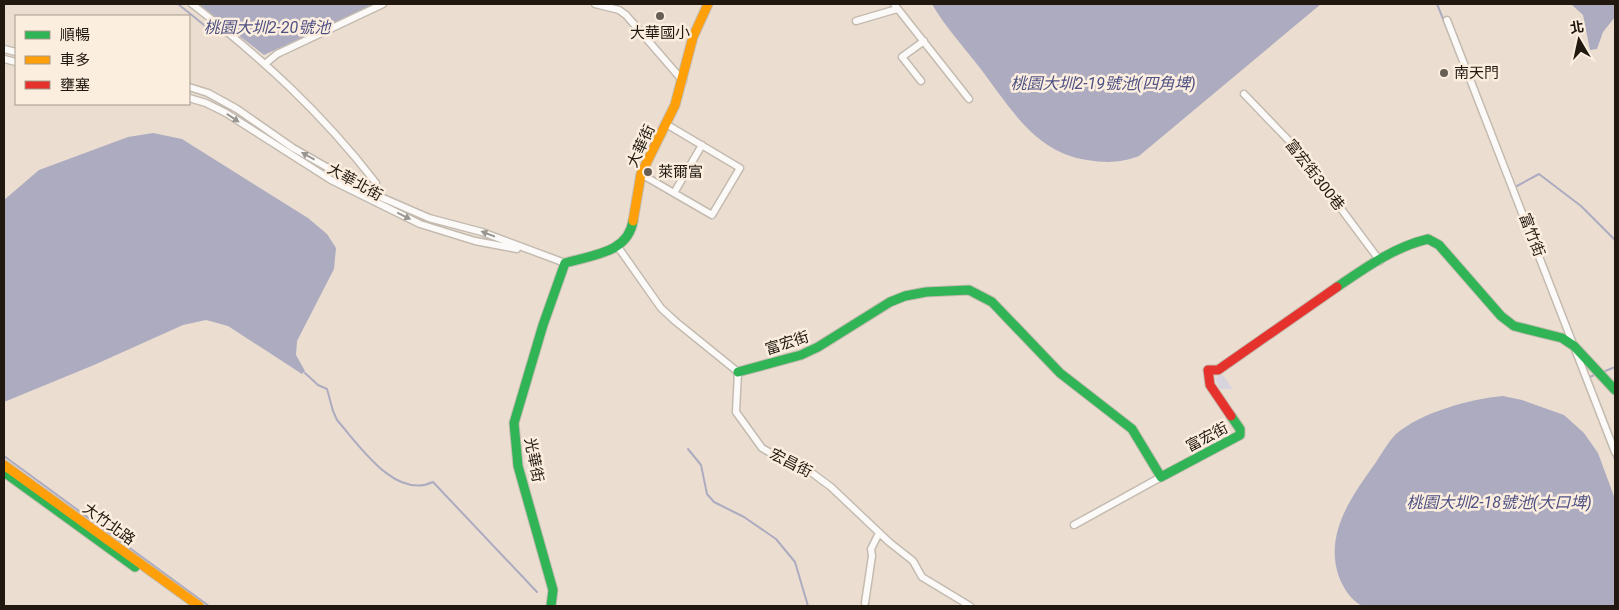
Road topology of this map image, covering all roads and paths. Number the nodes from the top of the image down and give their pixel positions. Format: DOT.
graph roads {
  1 [pos="192,4"];
  2 [pos="383,4"];
  3 [pos="595,4"];
  4 [pos="708,4"];
  5 [pos="895,6"];
  6 [pos="1447,20"];
  7 [pos="856,21"];
  8 [pos="924,41"];
  9 [pos="265,64"];
  10 [pos="683,81"];
  11 [pos="921,81"];
  12 [pos="190,87"];
  13 [pos="1244,94"];
  14 [pos="190,98"];
  15 [pos="969,99"];
  16 [pos="666,124"];
  17 [pos="702,145"];
  18 [pos="641,174"];
  19 [pos="674,193"];
  20 [pos="374,198"];
  21 [pos="618,247"];
  22 [pos="533,252"];
  23 [pos="1380,260"];
  24 [pos="565,263"];
  25 [pos="1574,346"];
  26 [pos="738,372"];
  27 [pos="1615,390"];
  28 [pos="1615,452"];
  29 [pos="4,465"];
  30 [pos="4,472"];
  31 [pos="1161,477"];
  32 [pos="1074,524"];
  33 [pos="879,533"];
  34 [pos="865,603"];
  35 [pos="190,606"];
  36 [pos="199,606"];
  37 [pos="551,606"];
  38 [pos="970,606"];
  1 -- 9 [label="street"];
  2 -- 9 [label="street"];
  3 -- 10 [label="street"];
  4 -- 10 [label="street, 大華街"];
  5 -- 7 [label="street"];
  5 -- 8 [label="street"];
  6 -- 25 [label="street, 富竹街"];
  8 -- 11 [label="street"];
  8 -- 15 [label="street"];
  9 -- 20 [label="street"];
  10 -- 16 [label="street, 大華街"];
  20 -- 12 [label="street, 大華北街, one-way"];
  13 -- 23 [label="street, 富宏街300巷"];
  14 -- 20 [label="street, 大華北街, one-way"];
  16 -- 17 [label="street"];
  16 -- 18 [label="street, 大華街"];
  17 -- 19 [label="street"];
  17 -- 19 [label="street"];
  18 -- 19 [label="street"];
  18 -- 21 [label="street, 大華街"];
  22 -- 20 [label="street, 大華北街, one-way"];
  20 -- 22 [label="street, 大華北街, one-way"];
  21 -- 24 [label="street"];
  21 -- 26 [label="street"];
  22 -- 24 [label="street, 大華北街"];
  23 -- 25 [label="street, 富宏街"];
  23 -- 31 [label="street, 富宏街"];
  24 -- 37 [label="street, 光華街"];
  25 -- 27 [label="street, 富宏街"];
  25 -- 28 [label="street, 富竹街"];
  26 -- 31 [label="street, 富宏街"];
  26 -- 33 [label="street, 宏昌街"];
  29 -- 36 [label="street, 大竹北路"];
  30 -- 35 [label="street, 大竹北路"];
  31 -- 32 [label="street"];
  33 -- 34 [label="street"];
  33 -- 38 [label="street, 宏昌街"];
}
